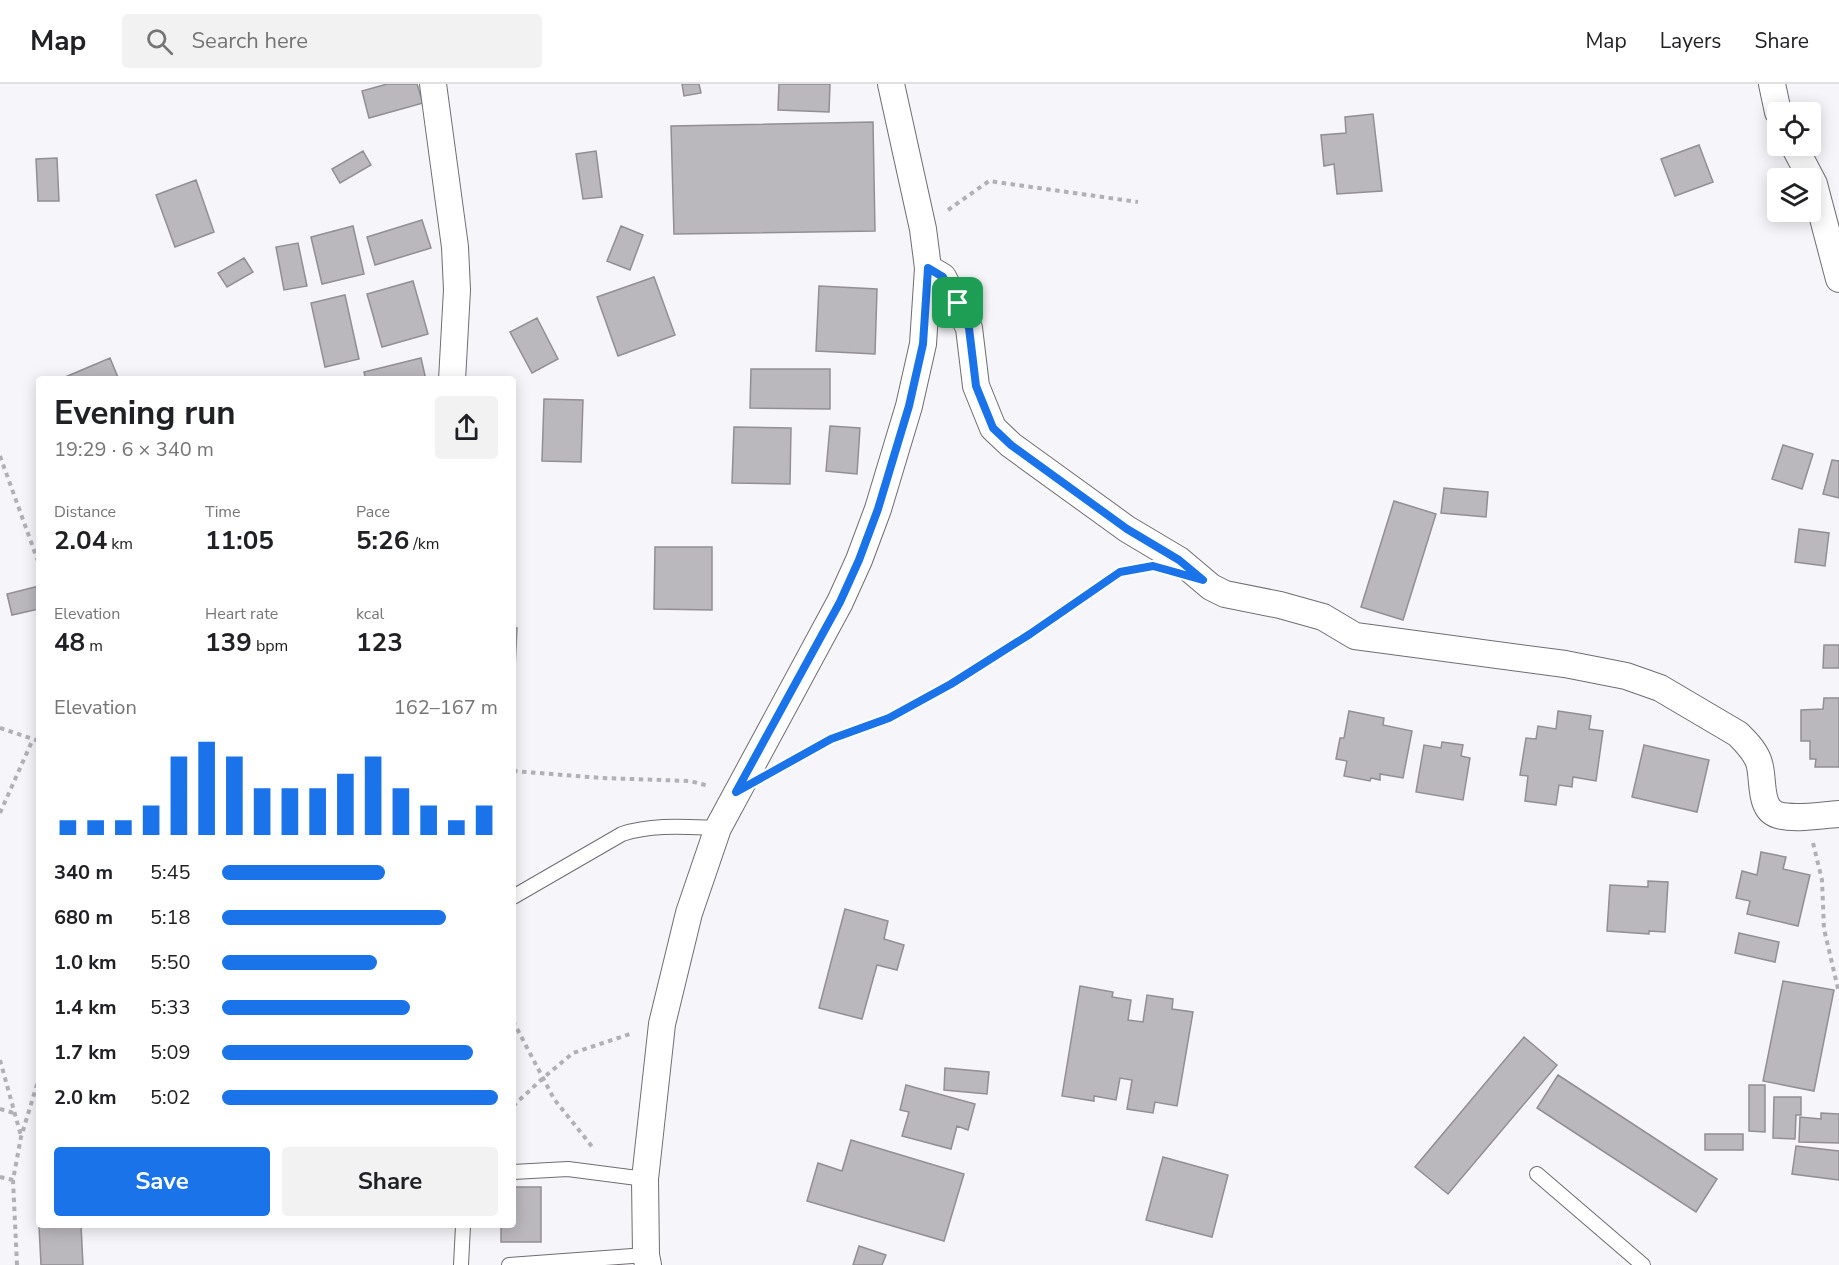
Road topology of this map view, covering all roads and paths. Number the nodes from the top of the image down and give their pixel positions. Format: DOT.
graph roads {
  1 [pos="433,84"];
  2 [pos="891,84"];
  3 [pos="1772,84"];
  4 [pos="1776,102"];
  5 [pos="1799,156"];
  6 [pos="1138,202"];
  7 [pos="923,229"];
  8 [pos="928,268"];
  9 [pos="1839,279"];
  10 [pos="452,376"];
  11 [pos="0,456"];
  12 [pos="36,556"];
  13 [pos="1142,568"];
  14 [pos="0,728"];
  15 [pos="33,739"];
  16 [pos="36,740"];
  17 [pos="783,765"];
  18 [pos="516,771"];
  19 [pos="736,792"];
  20 [pos="0,813"];
  21 [pos="1839,814"];
  22 [pos="1806,816"];
  23 [pos="718,828"];
  24 [pos="516,895"];
  25 [pos="1839,993"];
  26 [pos="662,1024"];
  27 [pos="516,1027"];
  28 [pos="0,1060"];
  29 [pos="542,1079"];
  30 [pos="36,1088"];
  31 [pos="516,1103"];
  32 [pos="0,1109"];
  33 [pos="15,1113"];
  34 [pos="21,1137"];
  35 [pos="516,1172"];
  36 [pos="1538,1174"];
  37 [pos="615,1175"];
  38 [pos="0,1177"];
  39 [pos="645,1179"];
  40 [pos="13,1180"];
  41 [pos="463,1228"];
  42 [pos="647,1260"];
  43 [pos="17,1265"];
  44 [pos="460,1265"];
  45 [pos="509,1265"];
  46 [pos="1643,1265"];
  1 -- 10 [label="street"];
  2 -- 7 [label="street"];
  3 -- 4 [label="street"];
  5 -- 9 [label="street"];
  6 -- 7 [label="path"];
  7 -- 8 [label="street"];
  8 -- 19 [label="street"];
  8 -- 22 [label="street"];
  11 -- 12 [label="path"];
  13 -- 17 [label="path"];
  14 -- 15 [label="path"];
  15 -- 16 [label="path"];
  15 -- 20 [label="path"];
  18 -- 19 [label="path"];
  19 -- 23 [label="street"];
  21 -- 22 [label="street"];
  22 -- 25 [label="path"];
  23 -- 24 [label="lane"];
  23 -- 26 [label="street"];
  26 -- 29 [label="path"];
  26 -- 39 [label="street"];
  27 -- 29 [label="path"];
  28 -- 33 [label="path"];
  29 -- 31 [label="path"];
  29 -- 37 [label="path"];
  30 -- 34 [label="path"];
  32 -- 33 [label="path"];
  33 -- 34 [label="path"];
  34 -- 40 [label="path"];
  35 -- 37 [label="lane"];
  36 -- 46 [label="lane"];
  37 -- 39 [label="lane"];
  38 -- 40 [label="path"];
  39 -- 42 [label="street"];
  40 -- 43 [label="path"];
  41 -- 44 [label="lane"];
  42 -- 45 [label="lane"];
}
